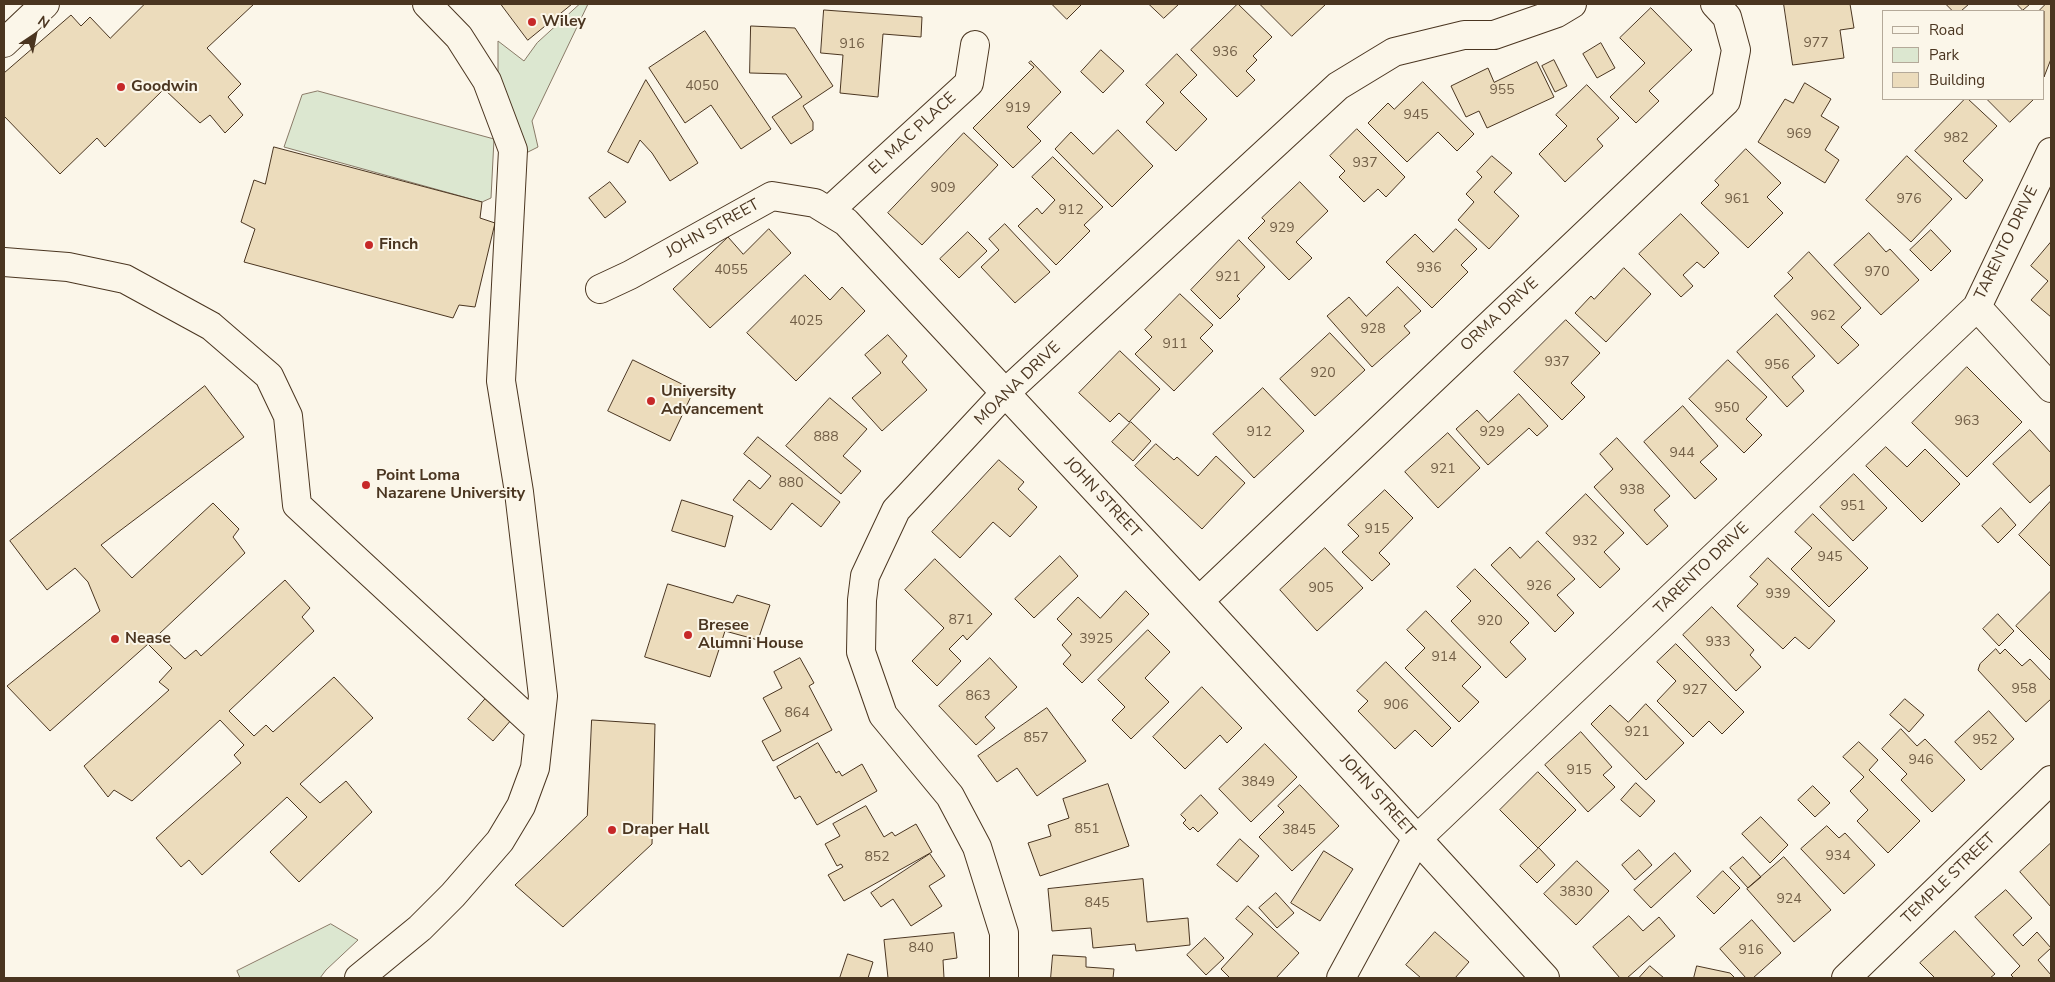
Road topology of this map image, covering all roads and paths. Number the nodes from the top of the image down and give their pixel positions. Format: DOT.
graph roads {
  1 [pos="45,4"];
  2 [pos="427,4"];
  3 [pos="1572,4"];
  4 [pos="1715,4"];
  5 [pos="4,43"];
  6 [pos="975,45"];
  7 [pos="2051,152"];
  8 [pos="829,211"];
  9 [pos="4,262"];
  10 [pos="600,289"];
  11 [pos="1977,307"];
  12 [pos="2051,388"];
  13 [pos="1004,394"];
  14 [pos="1199,601"];
  15 [pos="539,729"];
  16 [pos="2051,780"];
  17 [pos="1416,840"];
  18 [pos="359,978"];
  19 [pos="1004,978"];
  20 [pos="1341,978"];
  21 [pos="1544,978"];
  22 [pos="1846,978"];
  1 -- 5 [label="street"];
  2 -- 15 [label="street"];
  3 -- 13 [label="street, MOANA DRIVE"];
  4 -- 14 [label="street, ORMA DRIVE"];
  6 -- 8 [label="street, EL MAC PLACE"];
  7 -- 11 [label="street, TARENTO DRIVE"];
  8 -- 10 [label="street, JOHN STREET"];
  8 -- 13 [label="street, JOHN STREET"];
  9 -- 15 [label="street"];
  11 -- 12 [label="street"];
  11 -- 17 [label="street, TARENTO DRIVE"];
  13 -- 14 [label="street, JOHN STREET"];
  13 -- 19 [label="street, MOANA DRIVE"];
  14 -- 17 [label="street, JOHN STREET"];
  15 -- 18 [label="street"];
  16 -- 22 [label="street, TEMPLE STREET"];
  17 -- 20 [label="street, TARENTO DRIVE"];
  17 -- 21 [label="street, JOHN STREET"];
}
